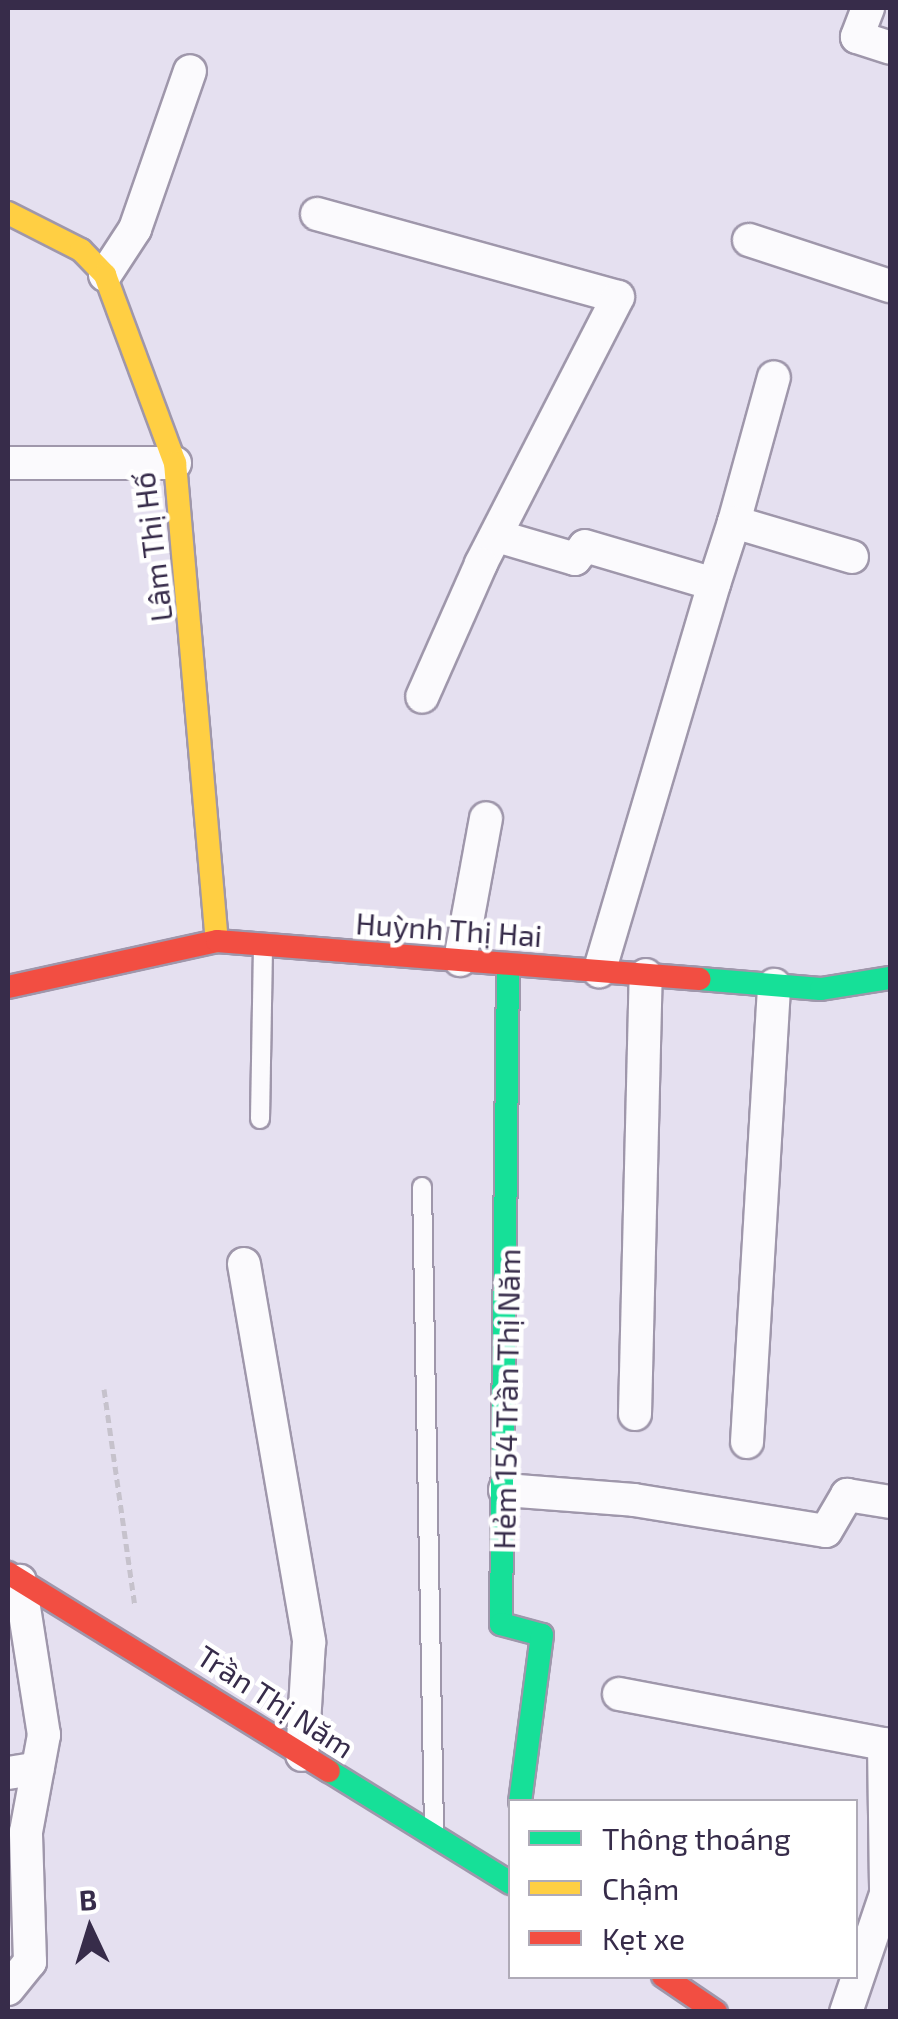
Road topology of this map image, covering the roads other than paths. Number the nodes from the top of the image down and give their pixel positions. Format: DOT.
graph roads {
  1 [pos="868,8"];
  2 [pos="890,48"];
  3 [pos="190,71"];
  4 [pos="8,213"];
  5 [pos="318,214"];
  6 [pos="749,240"];
  7 [pos="105,275"];
  8 [pos="890,286"];
  9 [pos="774,378"];
  10 [pos="8,463"];
  11 [pos="175,463"];
  12 [pos="734,522"];
  13 [pos="497,536"];
  14 [pos="852,557"];
  15 [pos="714,584"];
  16 [pos="422,696"];
  17 [pos="486,818"];
  18 [pos="216,941"];
  19 [pos="263,945"];
  20 [pos="460,960"];
  21 [pos="508,964"];
  22 [pos="599,971"];
  23 [pos="646,975"];
  24 [pos="890,978"];
  25 [pos="774,985"];
  26 [pos="8,987"];
  27 [pos="260,1119"];
  28 [pos="422,1187"];
  29 [pos="244,1264"];
  30 [pos="635,1414"];
  31 [pos="747,1442"];
  32 [pos="505,1490"];
  33 [pos="890,1502"];
  34 [pos="14,1577"];
  35 [pos="619,1694"];
  36 [pos="888,1735"];
  37 [pos="302,1754"];
  38 [pos="23,1771"];
  39 [pos="520,1799"];
  40 [pos="434,1836"];
  41 [pos="508,1879"];
  42 [pos="858,1977"];
  43 [pos="667,1979"];
  44 [pos="857,1979"];
  45 [pos="8,1989"];
  46 [pos="716,2012"];
  47 [pos="846,2012"];
  1 -- 2 [label="street"];
  3 -- 7 [label="street"];
  4 -- 7 [label="street, Lâm Thị Hố"];
  5 -- 13 [label="street"];
  6 -- 8 [label="street"];
  7 -- 11 [label="street, Lâm Thị Hố"];
  9 -- 12 [label="street"];
  10 -- 11 [label="street"];
  11 -- 18 [label="street, Lâm Thị Hố"];
  12 -- 14 [label="street"];
  12 -- 15 [label="street"];
  13 -- 15 [label="street"];
  13 -- 16 [label="street"];
  15 -- 22 [label="street"];
  17 -- 20 [label="street"];
  18 -- 19 [label="street, Huỳnh Thị Hai"];
  18 -- 26 [label="street, Huỳnh Thị Hai"];
  19 -- 20 [label="street, Huỳnh Thị Hai"];
  19 -- 27 [label="lane"];
  20 -- 21 [label="street, Huỳnh Thị Hai"];
  21 -- 22 [label="street, Huỳnh Thị Hai"];
  21 -- 32 [label="street, Hẻm 154 Trần Thị Năm"];
  22 -- 23 [label="street, Huỳnh Thị Hai"];
  23 -- 25 [label="street, Huỳnh Thị Hai"];
  23 -- 30 [label="street"];
  24 -- 25 [label="street, Huỳnh Thị Hai"];
  25 -- 31 [label="street"];
  28 -- 40 [label="lane"];
  29 -- 37 [label="street"];
  32 -- 33 [label="street"];
  32 -- 39 [label="street, Hẻm 154 Trần Thị Năm"];
  34 -- 37 [label="street, Trần Thị Năm"];
  34 -- 38 [label="street"];
  35 -- 36 [label="street"];
  36 -- 42 [label="street"];
  37 -- 40 [label="street, Trần Thị Năm"];
  38 -- 45 [label="street"];
  40 -- 41 [label="street, Trần Thị Năm"];
  43 -- 46 [label="street"];
  44 -- 47 [label="street"];
}
